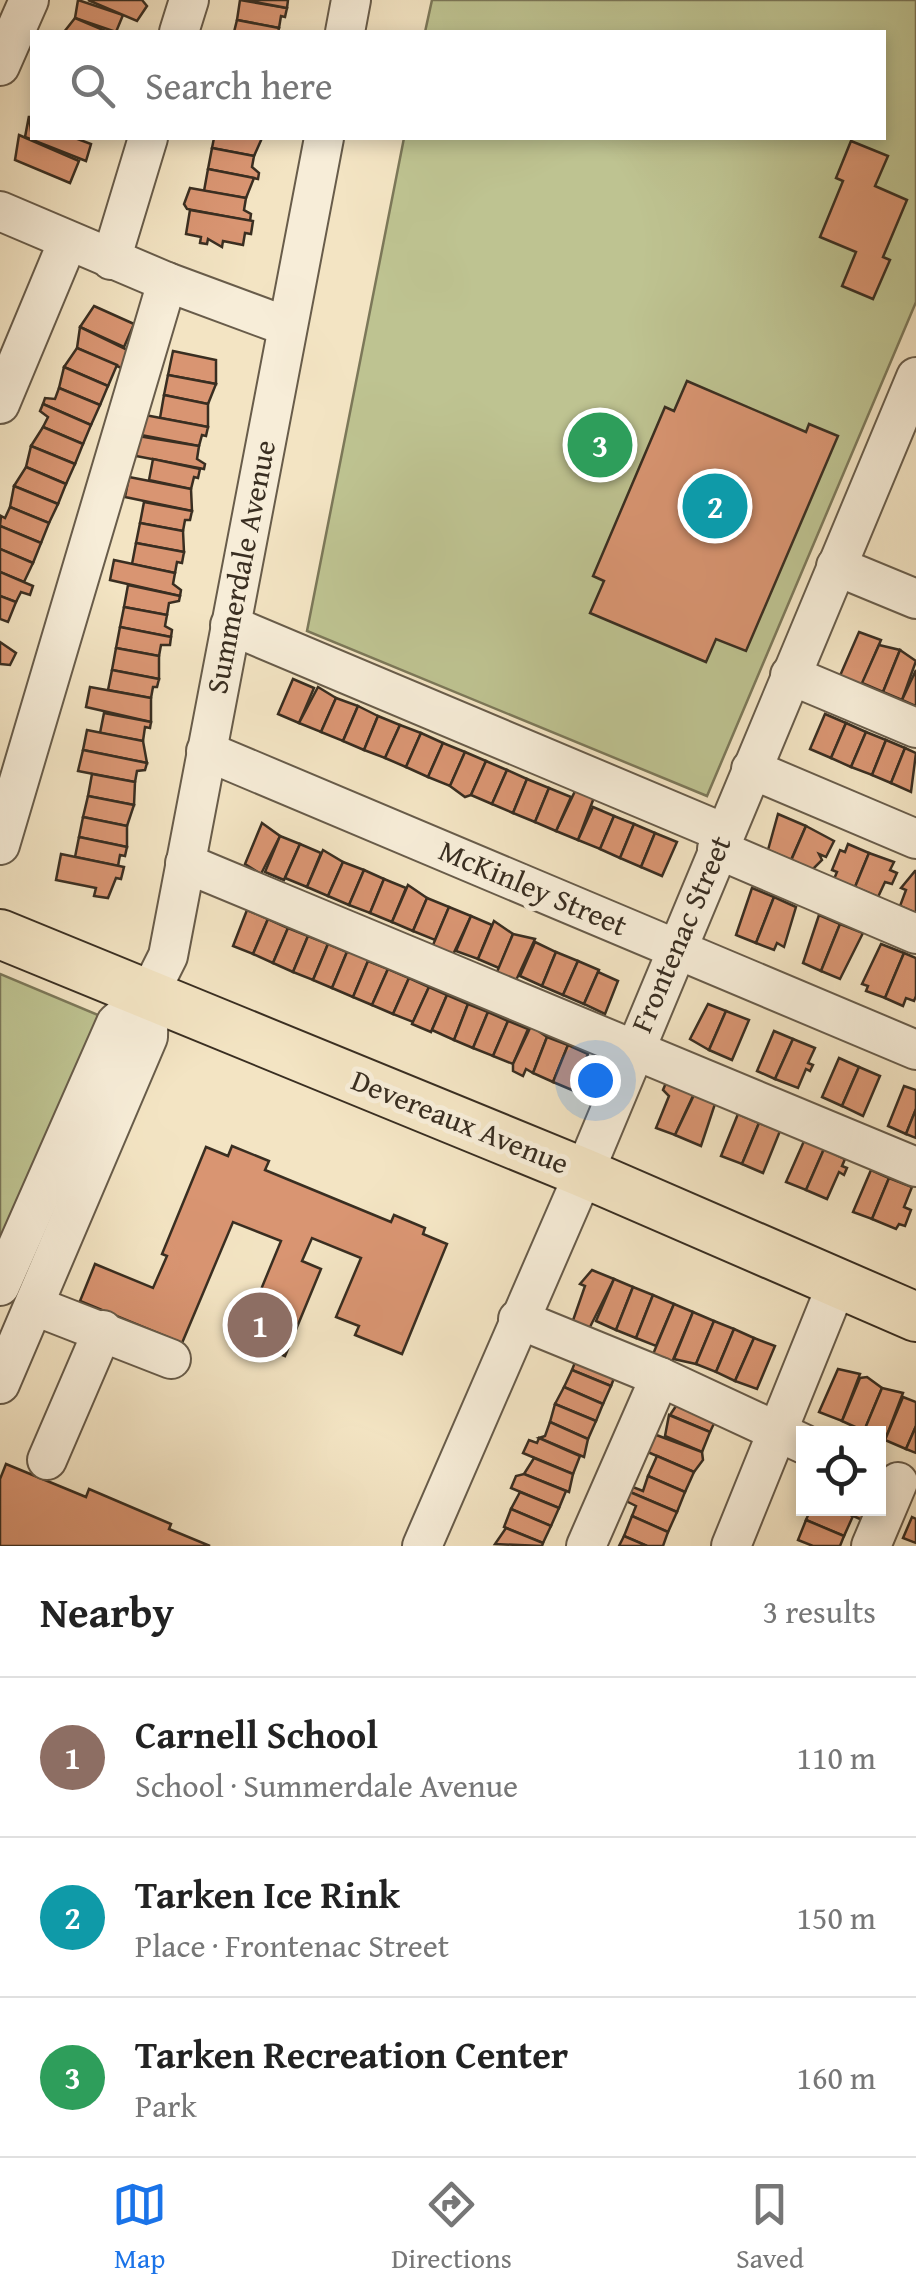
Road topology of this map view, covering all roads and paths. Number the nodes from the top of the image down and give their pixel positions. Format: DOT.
graph roads {
  1 [pos="29,0"];
  2 [pos="189,0"];
  3 [pos="351,0"];
  4 [pos="181,30"];
  5 [pos="345,30"];
  6 [pos="0,66"];
  7 [pos="147,140"];
  8 [pos="324,140"];
  9 [pos="0,211"];
  10 [pos="68,242"];
  11 [pos="111,260"];
  12 [pos="167,282"];
  13 [pos="286,326"];
  14 [pos="916,377"];
  15 [pos="0,404"];
  16 [pos="908,420"];
  17 [pos="836,566"];
  18 [pos="916,600"];
  19 [pos="230,625"];
  20 [pos="790,674"];
  21 [pos="916,728"];
  22 [pos="206,751"];
  23 [pos="751,768"];
  24 [pos="916,839"];
  25 [pos="720,841"];
  26 [pos="0,845"];
  27 [pos="185,864"];
  28 [pos="0,934"];
  29 [pos="916,934"];
  30 [pos="675,947"];
  31 [pos="149,994"];
  32 [pos="632,1049"];
  33 [pos="916,1050"];
  34 [pos="916,1167"];
  35 [pos="584,1173"];
  36 [pos="837,1284"];
  37 [pos="0,1286"];
  38 [pos="35,1306"];
  39 [pos="916,1318"];
  40 [pos="518,1319"];
  41 [pos="103,1330"];
  42 [pos="171,1359"];
  43 [pos="660,1377"];
  44 [pos="0,1384"];
  45 [pos="790,1439"];
  46 [pos="47,1460"];
  47 [pos="898,1482"];
  48 [pos="422,1546"];
  49 [pos="586,1546"];
  50 [pos="731,1546"];
  51 [pos="871,1546"];
  1 -- 6 [label="street"];
  2 -- 4 [label="street"];
  3 -- 5 [label="street"];
  7 -- 11 [label="street"];
  8 -- 13 [label="street, Summerdale Avenue"];
  9 -- 10 [label="street"];
  10 -- 11 [label="street"];
  10 -- 15 [label="street"];
  11 -- 12 [label="street"];
  12 -- 13 [label="street"];
  12 -- 26 [label="street"];
  13 -- 19 [label="street, Summerdale Avenue"];
  14 -- 16 [label="street, Frontenac Street"];
  16 -- 17 [label="street, Frontenac Street"];
  17 -- 18 [label="street"];
  17 -- 20 [label="street, Frontenac Street"];
  19 -- 22 [label="street, Summerdale Avenue"];
  19 -- 25 [label="street"];
  20 -- 21 [label="street"];
  20 -- 23 [label="street, Frontenac Street"];
  22 -- 27 [label="street, Summerdale Avenue"];
  22 -- 30 [label="street, McKinley Street"];
  23 -- 24 [label="street"];
  23 -- 25 [label="street, Frontenac Street"];
  25 -- 29 [label="street"];
  25 -- 30 [label="street, Frontenac Street"];
  27 -- 31 [label="street, Summerdale Avenue"];
  27 -- 32 [label="street"];
  28 -- 31 [label="main road, Devereaux Avenue"];
  30 -- 32 [label="street, Frontenac Street"];
  30 -- 33 [label="street, McKinley Street"];
  31 -- 35 [label="main road, Devereaux Avenue"];
  31 -- 37 [label="street, Summerdale Avenue"];
  31 -- 38 [label="street, Summerdale Avenue"];
  32 -- 34 [label="street"];
  32 -- 35 [label="street, Frontenac Street"];
  35 -- 36 [label="main road, Devereaux Avenue"];
  35 -- 40 [label="street, Frontenac Street"];
  36 -- 39 [label="main road, Devereaux Avenue"];
  36 -- 45 [label="street"];
  38 -- 41 [label="street"];
  38 -- 44 [label="street, Summerdale Avenue"];
  40 -- 43 [label="street"];
  40 -- 48 [label="street, Frontenac Street"];
  41 -- 42 [label="street"];
  41 -- 46 [label="street"];
  43 -- 45 [label="street"];
  43 -- 49 [label="street"];
  45 -- 50 [label="street"];
  47 -- 51 [label="street"];
}
